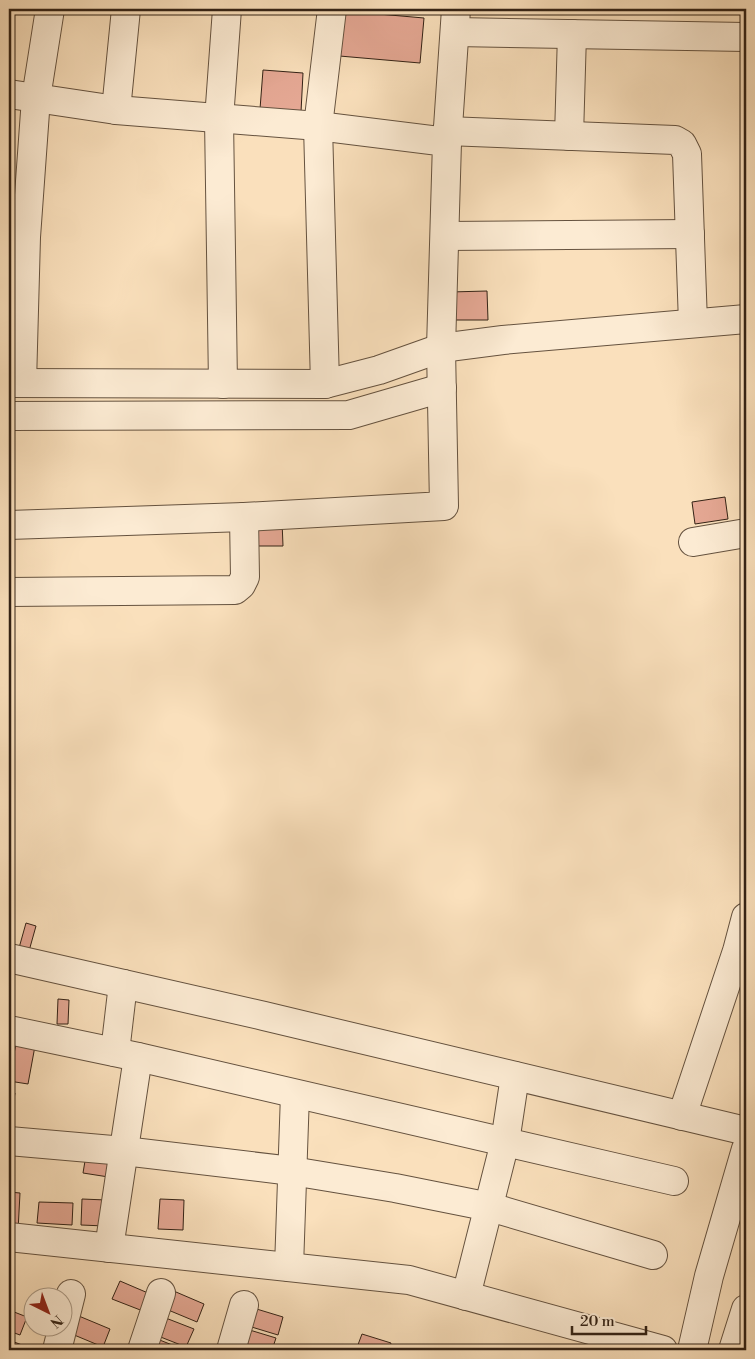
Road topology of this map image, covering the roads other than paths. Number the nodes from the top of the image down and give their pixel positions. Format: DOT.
graph roads {
  1 [pos="50,9"];
  2 [pos="126,9"];
  3 [pos="227,9"];
  4 [pos="332,9"];
  5 [pos="456,20"];
  6 [pos="572,34"];
  7 [pos="746,37"];
  8 [pos="9,94"];
  9 [pos="36,98"];
  10 [pos="116,110"];
  11 [pos="218,119"];
  12 [pos="318,126"];
  13 [pos="447,136"];
  14 [pos="569,136"];
  15 [pos="19,197"];
  16 [pos="690,234"];
  17 [pos="445,236"];
  18 [pos="17,281"];
  19 [pos="746,319"];
  20 [pos="693,323"];
  21 [pos="441,348"];
  22 [pos="15,383"];
  23 [pos="223,384"];
  24 [pos="325,384"];
  25 [pos="442,388"];
  26 [pos="9,416"];
  27 [pos="244,517"];
  28 [pos="9,525"];
  29 [pos="746,533"];
  30 [pos="693,542"];
  31 [pos="9,592"];
  32 [pos="746,917"];
  33 [pos="9,958"];
  34 [pos="123,984"];
  35 [pos="9,1030"];
  36 [pos="127,1054"];
  37 [pos="515,1076"];
  38 [pos="295,1094"];
  39 [pos="682,1116"];
  40 [pos="746,1131"];
  41 [pos="9,1142"];
  42 [pos="505,1142"];
  43 [pos="746,1149"];
  44 [pos="124,1151"];
  45 [pos="292,1171"];
  46 [pos="674,1181"];
  47 [pos="490,1207"];
  48 [pos="9,1237"];
  49 [pos="109,1248"];
  50 [pos="653,1255"];
  51 [pos="289,1267"];
  52 [pos="161,1293"];
  53 [pos="466,1296"];
  54 [pos="244,1306"];
  55 [pos="746,1309"];
  56 [pos="60,1336"];
  57 [pos="57,1350"];
  58 [pos="142,1350"];
  59 [pos="231,1350"];
  60 [pos="663,1350"];
  61 [pos="692,1350"];
  62 [pos="733,1350"];
  1 -- 9 [label="street"];
  2 -- 10 [label="street"];
  3 -- 11 [label="street"];
  4 -- 12 [label="street"];
  5 -- 6 [label="street"];
  5 -- 13 [label="street"];
  6 -- 7 [label="street"];
  6 -- 14 [label="street"];
  8 -- 9 [label="street"];
  9 -- 10 [label="street"];
  9 -- 15 [label="street"];
  10 -- 11 [label="street"];
  11 -- 12 [label="street"];
  11 -- 23 [label="street"];
  12 -- 13 [label="street"];
  12 -- 24 [label="street"];
  13 -- 14 [label="street"];
  13 -- 17 [label="street"];
  14 -- 16 [label="street"];
  15 -- 18 [label="street"];
  16 -- 17 [label="street"];
  16 -- 20 [label="street"];
  17 -- 21 [label="street"];
  18 -- 22 [label="street"];
  19 -- 20 [label="street"];
  20 -- 21 [label="street"];
  21 -- 24 [label="street"];
  21 -- 25 [label="street"];
  22 -- 23 [label="street"];
  23 -- 24 [label="street"];
  25 -- 26 [label="street"];
  25 -- 27 [label="street"];
  27 -- 28 [label="street"];
  27 -- 31 [label="street"];
  29 -- 30 [label="street"];
  32 -- 39 [label="street"];
  33 -- 34 [label="street"];
  34 -- 36 [label="street"];
  34 -- 37 [label="street"];
  35 -- 36 [label="street"];
  36 -- 38 [label="street"];
  36 -- 44 [label="street"];
  37 -- 39 [label="street"];
  37 -- 42 [label="street"];
  38 -- 42 [label="street"];
  38 -- 45 [label="street"];
  39 -- 40 [label="street"];
  41 -- 44 [label="street"];
  42 -- 46 [label="street"];
  42 -- 47 [label="street"];
  43 -- 61 [label="street"];
  44 -- 45 [label="street"];
  44 -- 49 [label="street"];
  45 -- 47 [label="street"];
  45 -- 51 [label="street"];
  47 -- 50 [label="street"];
  47 -- 53 [label="street"];
  48 -- 49 [label="street"];
  49 -- 51 [label="street"];
  51 -- 53 [label="street"];
  52 -- 58 [label="street"];
  53 -- 60 [label="street"];
  54 -- 59 [label="street"];
  55 -- 62 [label="street"];
  56 -- 57 [label="street"];
}
